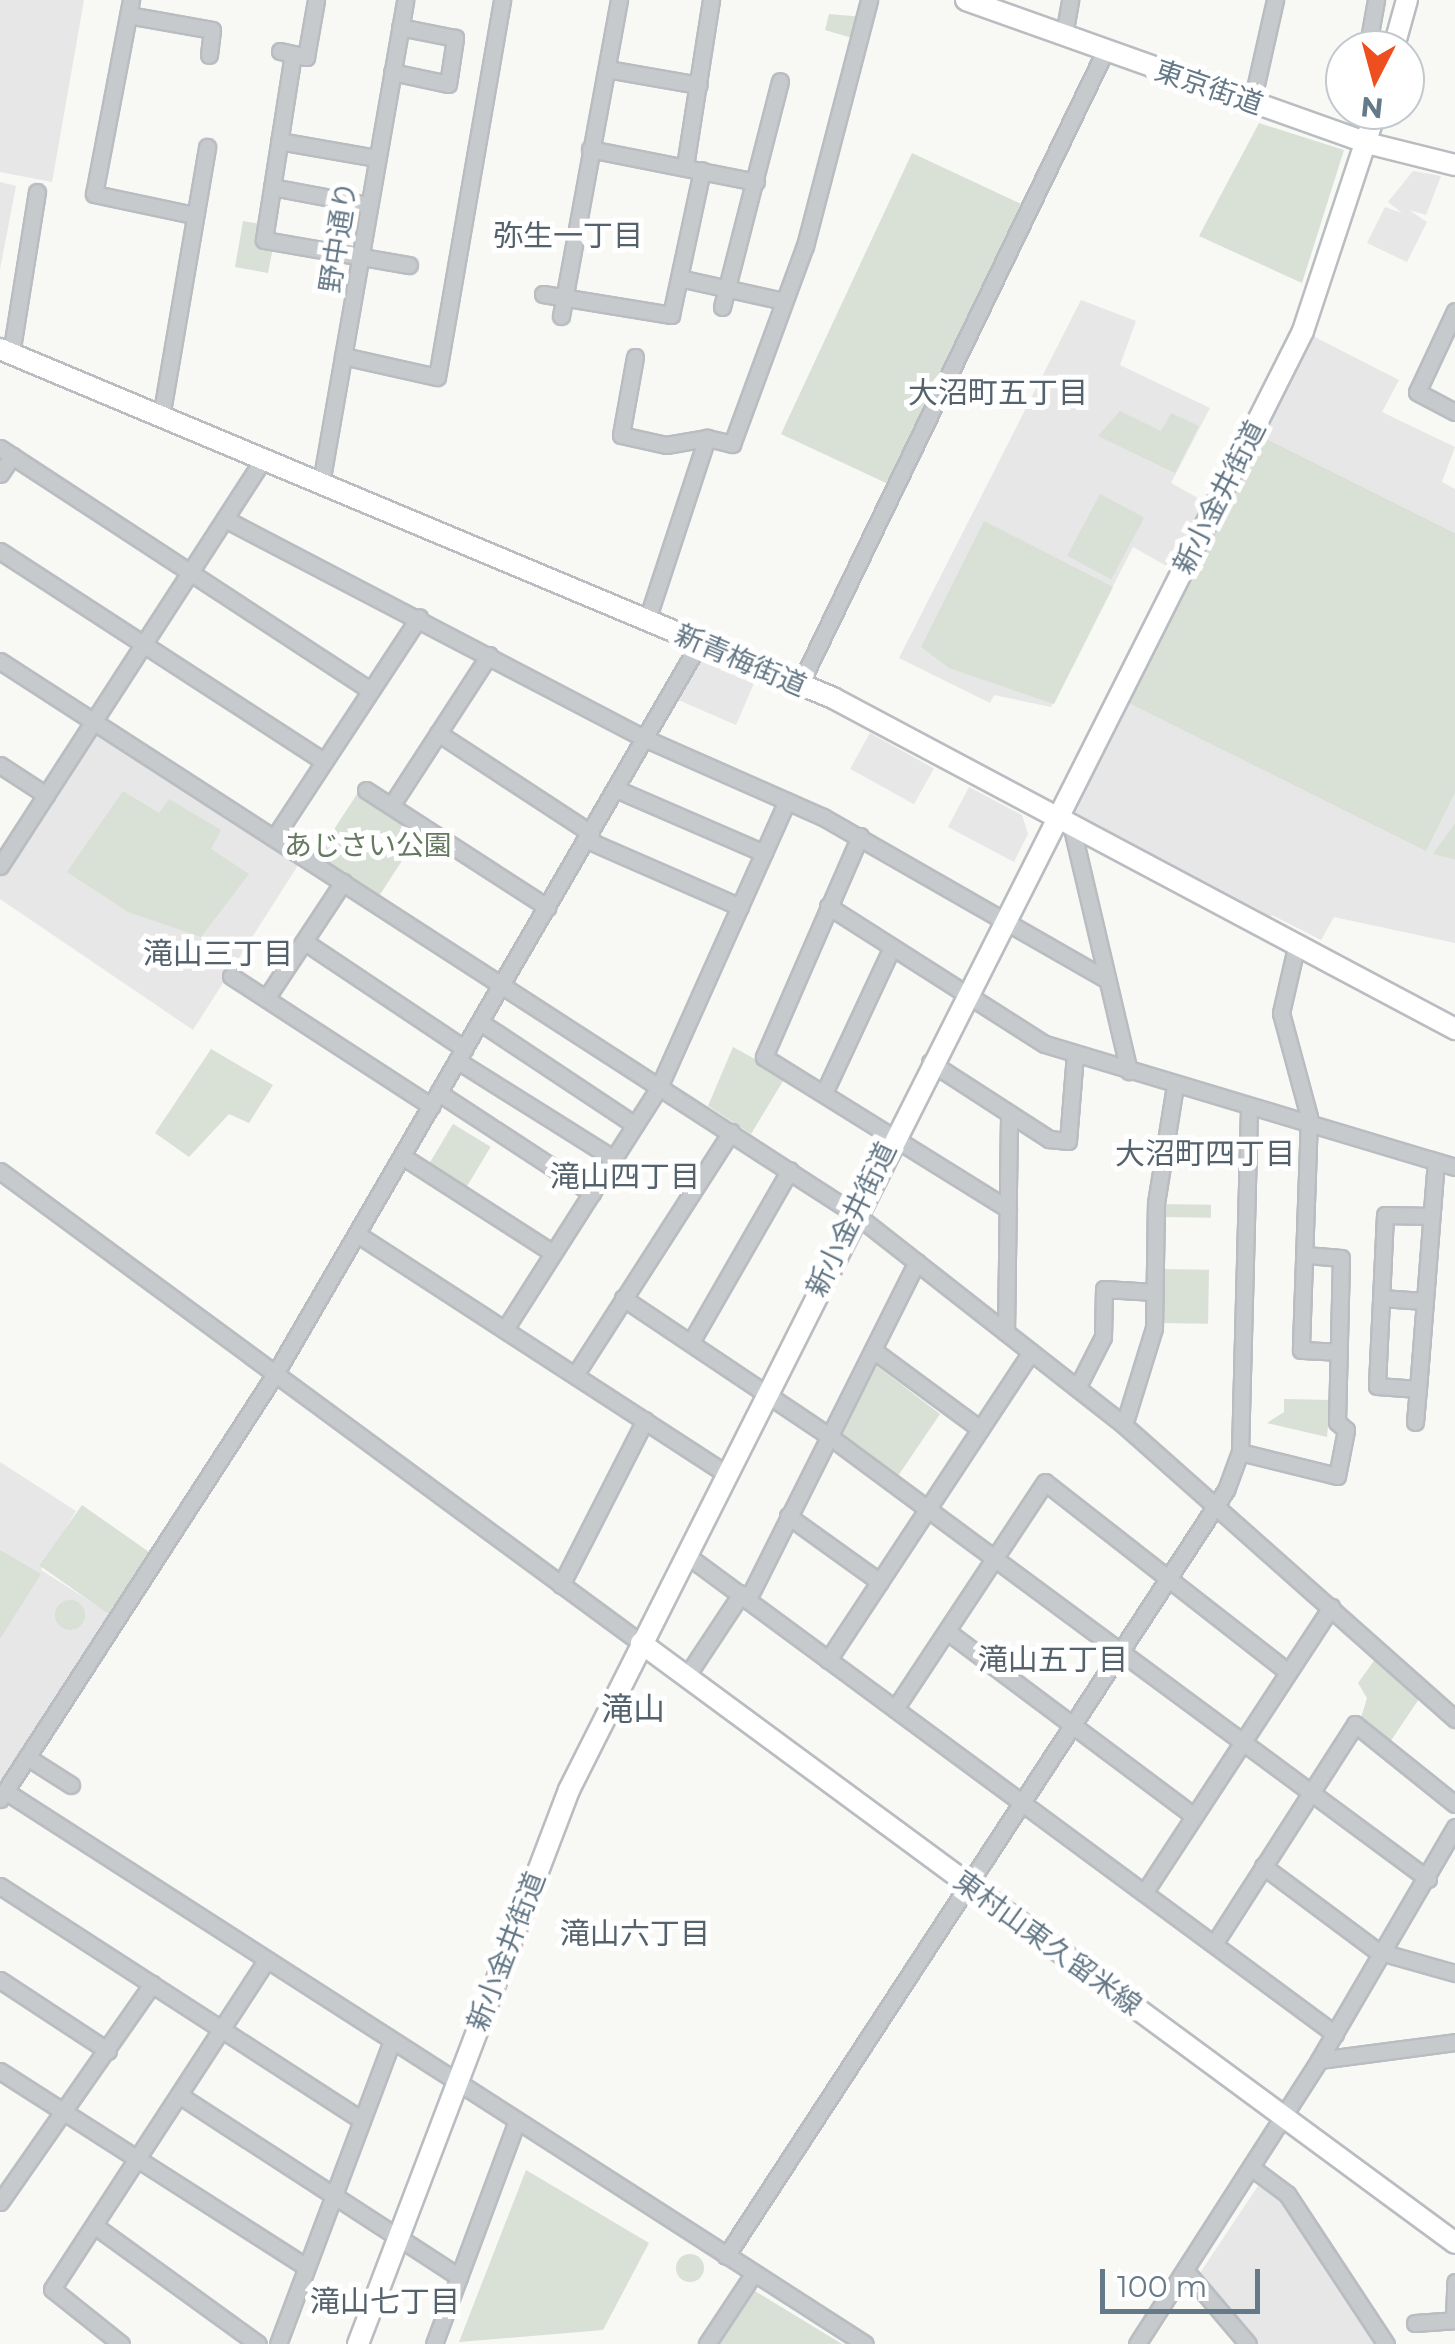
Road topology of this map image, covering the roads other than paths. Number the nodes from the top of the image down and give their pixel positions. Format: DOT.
graph roads {
  1 [pos="316,0"];
  2 [pos="404,0"];
  3 [pos="502,0"];
  4 [pos="618,0"];
  5 [pos="711,0"];
  6 [pos="870,0"];
  7 [pos="966,0"];
  8 [pos="1070,0"];
  9 [pos="1275,0"];
  10 [pos="1376,0"];
  11 [pos="1408,0"];
  12 [pos="129,7"];
  13 [pos="400,27"];
  14 [pos="1371,30"];
  15 [pos="1399,30"];
  16 [pos="1064,35"];
  17 [pos="1106,51"];
  18 [pos="209,55"];
  19 [pos="608,70"];
  20 [pos="392,72"];
  21 [pos="780,81"];
  22 [pos="699,85"];
  23 [pos="1252,102"];
  24 [pos="1368,130"];
  25 [pos="280,141"];
  26 [pos="1366,143"];
  27 [pos="206,147"];
  28 [pos="590,149"];
  29 [pos="376,158"];
  30 [pos="1455,165"];
  31 [pos="684,166"];
  32 [pos="702,170"];
  33 [pos="756,182"];
  34 [pos="272,188"];
  35 [pos="37,192"];
  36 [pos="368,204"];
  37 [pos="190,214"];
  38 [pos="359,256"];
  39 [pos="409,265"];
  40 [pos="679,278"];
  41 [pos="727,286"];
  42 [pos="543,294"];
  43 [pos="784,301"];
  44 [pos="562,308"];
  45 [pos="722,308"];
  46 [pos="1455,311"];
  47 [pos="5,352"];
  48 [pos="343,356"];
  49 [pos="635,357"];
  50 [pos="1455,412"];
  51 [pos="160,417"];
  52 [pos="707,438"];
  53 [pos="6,452"];
  54 [pos="263,459"];
  55 [pos="0,474"];
  56 [pos="320,482"];
  57 [pos="225,519"];
  58 [pos="0,551"];
  59 [pos="190,573"];
  60 [pos="419,617"];
  61 [pos="647,620"];
  62 [pos="700,642"];
  63 [pos="143,644"];
  64 [pos="489,655"];
  65 [pos="0,661"];
  66 [pos="800,684"];
  67 [pos="370,690"];
  68 [pos="93,723"];
  69 [pos="438,733"];
  70 [pos="646,739"];
  71 [pos="322,760"];
  72 [pos="0,765"];
  73 [pos="366,790"];
  74 [pos="616,790"];
  75 [pos="46,795"];
  76 [pos="787,801"];
  77 [pos="390,806"];
  78 [pos="1063,820"];
  79 [pos="589,836"];
  80 [pos="860,836"];
  81 [pos="274,838"];
  82 [pos="764,853"];
  83 [pos="1,862"];
  84 [pos="343,882"];
  85 [pos="828,906"];
  86 [pos="547,907"];
  87 [pos="740,907"];
  88 [pos="1004,915"];
  89 [pos="305,942"];
  90 [pos="1297,943"];
  91 [pos="892,947"];
  92 [pos="232,976"];
  93 [pos="1104,978"];
  94 [pos="502,985"];
  95 [pos="966,991"];
  96 [pos="266,997"];
  97 [pos="480,1022"];
  98 [pos="1455,1029"];
  99 [pos="1075,1054"];
  100 [pos="461,1055"];
  101 [pos="930,1062"];
  102 [pos="1128,1072"];
  103 [pos="1175,1086"];
  104 [pos="659,1087"];
  105 [pos="824,1093"];
  106 [pos="435,1100"];
  107 [pos="1249,1110"];
  108 [pos="1010,1114"];
  109 [pos="636,1125"];
  110 [pos="1308,1130"];
  111 [pos="730,1132"];
  112 [pos="892,1138"];
  113 [pos="402,1156"];
  114 [pos="614,1159"];
  115 [pos="1436,1162"];
  116 [pos="1455,1167"];
  117 [pos="790,1170"];
  118 [pos="0,1171"];
  119 [pos="592,1193"];
  120 [pos="1008,1210"];
  121 [pos="854,1214"];
  122 [pos="1431,1216"];
  123 [pos="357,1234"];
  124 [pos="553,1253"];
  125 [pos="1305,1255"];
  126 [pos="917,1262"];
  127 [pos="1154,1292"];
  128 [pos="623,1298"];
  129 [pos="1381,1298"];
  130 [pos="1424,1301"];
  131 [pos="505,1329"];
  132 [pos="1006,1332"];
  133 [pos="691,1342"];
  134 [pos="873,1350"];
  135 [pos="1031,1352"];
  136 [pos="1338,1352"];
  137 [pos="275,1374"];
  138 [pos="575,1375"];
  139 [pos="1077,1388"];
  140 [pos="1418,1389"];
  141 [pos="766,1392"];
  142 [pos="645,1420"];
  143 [pos="1414,1422"];
  144 [pos="1124,1425"];
  145 [pos="980,1430"];
  146 [pos="829,1436"];
  147 [pos="1240,1452"];
  148 [pos="726,1473"];
  149 [pos="1217,1504"];
  150 [pos="928,1509"];
  151 [pos="788,1516"];
  152 [pos="685,1554"];
  153 [pos="994,1558"];
  154 [pos="1166,1579"];
  155 [pos="880,1582"];
  156 [pos="561,1586"];
  157 [pos="745,1596"];
  158 [pos="1331,1607"];
  159 [pos="948,1632"];
  160 [pos="641,1642"];
  161 [pos="1120,1652"];
  162 [pos="828,1660"];
  163 [pos="1288,1672"];
  164 [pos="686,1677"];
  165 [pos="895,1709"];
  166 [pos="1455,1718"];
  167 [pos="1070,1725"];
  168 [pos="1242,1742"];
  169 [pos="52,1750"];
  170 [pos="27,1758"];
  171 [pos="42,1767"];
  172 [pos="70,1786"];
  173 [pos="1310,1792"];
  174 [pos="2,1795"];
  175 [pos="1020,1802"];
  176 [pos="1455,1804"];
  177 [pos="1194,1816"];
  178 [pos="1455,1828"];
  179 [pos="1262,1866"];
  180 [pos="1428,1880"];
  181 [pos="965,1882"];
  182 [pos="0,1886"];
  183 [pos="1144,1893"];
  184 [pos="1214,1944"];
  185 [pos="1386,1956"];
  186 [pos="265,1962"];
  187 [pos="1455,1973"];
  188 [pos="0,1980"];
  189 [pos="152,1984"];
  190 [pos="222,2029"];
  191 [pos="1335,2034"];
  192 [pos="1455,2042"];
  193 [pos="390,2043"];
  194 [pos="108,2051"];
  195 [pos="1320,2060"];
  196 [pos="0,2071"];
  197 [pos="456,2086"];
  198 [pos="179,2096"];
  199 [pos="66,2112"];
  200 [pos="1286,2117"];
  201 [pos="362,2120"];
  202 [pos="516,2124"];
  203 [pos="138,2159"];
  204 [pos="1252,2168"];
  205 [pos="333,2197"];
  206 [pos="0,2202"];
  207 [pos="95,2226"];
  208 [pos="397,2239"];
  209 [pos="1455,2243"];
  210 [pos="726,2256"];
  211 [pos="306,2268"];
  212 [pos="1185,2270"];
  213 [pos="754,2273"];
  214 [pos="459,2277"];
  215 [pos="1455,2282"];
  216 [pos="1415,2323"];
  217 [pos="1146,2340"];
  218 [pos="121,2344"];
  219 [pos="258,2344"];
  220 [pos="278,2344"];
  221 [pos="358,2344"];
  222 [pos="434,2344"];
  223 [pos="707,2344"];
  224 [pos="865,2344"];
  225 [pos="1248,2344"];
  226 [pos="1386,2344"];
  1 -- 25 [label="street"];
  2 -- 13 [label="street, 野中通り"];
  3 -- 48 [label="street"];
  4 -- 19 [label="street"];
  5 -- 22 [label="street"];
  6 -- 43 [label="street"];
  7 -- 16 [label="main road, 東京街道"];
  8 -- 16 [label="street"];
  9 -- 23 [label="street"];
  10 -- 14 [label="street"];
  11 -- 15 [label="main road"];
  12 -- 18 [label="street"];
  12 -- 37 [label="street"];
  13 -- 20 [label="street, 野中通り"];
  13 -- 20 [label="street"];
  16 -- 17 [label="main road, 東京街道"];
  17 -- 23 [label="main road, 東京街道"];
  17 -- 66 [label="street"];
  19 -- 22 [label="street"];
  19 -- 28 [label="street"];
  20 -- 29 [label="street, 野中通り"];
  21 -- 33 [label="street"];
  22 -- 31 [label="street"];
  23 -- 26 [label="main road, 東京街道"];
  24 -- 26 [label="main road, 新小金井街道"];
  25 -- 29 [label="street"];
  25 -- 34 [label="street"];
  26 -- 30 [label="main road, 東京街道"];
  26 -- 78 [label="main road, 新小金井街道"];
  27 -- 37 [label="street"];
  28 -- 31 [label="street"];
  28 -- 44 [label="street"];
  29 -- 36 [label="street, 野中通り"];
  31 -- 32 [label="street"];
  32 -- 33 [label="street"];
  32 -- 40 [label="street"];
  33 -- 41 [label="street"];
  34 -- 36 [label="street"];
  34 -- 38 [label="street"];
  35 -- 47 [label="street"];
  36 -- 38 [label="street, 野中通り"];
  37 -- 51 [label="street"];
  38 -- 39 [label="street"];
  38 -- 48 [label="street, 野中通り"];
  40 -- 41 [label="street"];
  40 -- 44 [label="street"];
  41 -- 43 [label="street"];
  41 -- 45 [label="street"];
  42 -- 44 [label="street"];
  43 -- 52 [label="street"];
  46 -- 50 [label="street"];
  47 -- 51 [label="main road, 新青梅街道"];
  48 -- 56 [label="street, 野中通り"];
  49 -- 52 [label="street"];
  51 -- 54 [label="main road, 新青梅街道"];
  52 -- 61 [label="street"];
  53 -- 55 [label="street"];
  53 -- 59 [label="street"];
  54 -- 56 [label="main road, 新青梅街道"];
  54 -- 57 [label="street"];
  56 -- 61 [label="main road, 新青梅街道"];
  57 -- 59 [label="street"];
  57 -- 60 [label="street"];
  58 -- 63 [label="street"];
  59 -- 63 [label="street"];
  59 -- 67 [label="street"];
  60 -- 64 [label="street"];
  60 -- 67 [label="street"];
  61 -- 62 [label="main road, 新青梅街道"];
  62 -- 66 [label="main road, 新青梅街道"];
  62 -- 70 [label="street"];
  63 -- 68 [label="street"];
  63 -- 71 [label="street"];
  64 -- 69 [label="street"];
  64 -- 70 [label="street"];
  65 -- 68 [label="street"];
  66 -- 78 [label="main road, 新青梅街道"];
  67 -- 71 [label="street"];
  68 -- 75 [label="street"];
  68 -- 81 [label="street"];
  69 -- 77 [label="street"];
  69 -- 79 [label="street"];
  70 -- 74 [label="street"];
  70 -- 76 [label="street"];
  71 -- 81 [label="street"];
  72 -- 75 [label="street"];
  73 -- 77 [label="street"];
  74 -- 79 [label="street"];
  74 -- 82 [label="street"];
  75 -- 83 [label="street"];
  76 -- 80 [label="street"];
  76 -- 82 [label="street"];
  77 -- 86 [label="street"];
  78 -- 88 [label="main road, 新小金井街道"];
  78 -- 90 [label="main road, 新青梅街道"];
  78 -- 93 [label="street"];
  79 -- 86 [label="street"];
  79 -- 87 [label="street"];
  80 -- 85 [label="street"];
  80 -- 88 [label="street"];
  81 -- 84 [label="street"];
  82 -- 87 [label="street"];
  84 -- 89 [label="street"];
  84 -- 94 [label="street"];
  85 -- 91 [label="street"];
  85 -- 105 [label="street"];
  86 -- 94 [label="street"];
  87 -- 104 [label="street"];
  88 -- 93 [label="street"];
  88 -- 95 [label="main road, 新小金井街道"];
  89 -- 96 [label="street"];
  89 -- 100 [label="street"];
  90 -- 98 [label="main road, 新青梅街道"];
  90 -- 110 [label="street"];
  91 -- 95 [label="street"];
  91 -- 105 [label="street"];
  92 -- 96 [label="street"];
  93 -- 102 [label="street"];
  94 -- 97 [label="street"];
  94 -- 104 [label="street"];
  95 -- 99 [label="street"];
  95 -- 101 [label="main road, 新小金井街道"];
  96 -- 106 [label="street"];
  97 -- 100 [label="street"];
  97 -- 109 [label="street"];
  99 -- 102 [label="street"];
  99 -- 108 [label="street"];
  100 -- 106 [label="street"];
  100 -- 114 [label="street"];
  101 -- 108 [label="street"];
  101 -- 112 [label="main road, 新小金井街道"];
  102 -- 103 [label="street"];
  103 -- 107 [label="street"];
  103 -- 127 [label="street"];
  104 -- 109 [label="street"];
  104 -- 111 [label="street"];
  105 -- 112 [label="street"];
  106 -- 113 [label="street"];
  106 -- 119 [label="street"];
  107 -- 110 [label="street"];
  107 -- 147 [label="street"];
  108 -- 120 [label="street"];
  109 -- 114 [label="street"];
  110 -- 115 [label="street"];
  110 -- 125 [label="street"];
  111 -- 117 [label="street"];
  111 -- 128 [label="street"];
  112 -- 120 [label="street"];
  112 -- 121 [label="main road, 新小金井街道"];
  113 -- 123 [label="street"];
  113 -- 124 [label="street"];
  114 -- 119 [label="street"];
  115 -- 116 [label="street"];
  115 -- 122 [label="street"];
  117 -- 121 [label="street"];
  117 -- 133 [label="street"];
  118 -- 137 [label="street"];
  119 -- 124 [label="street"];
  120 -- 132 [label="street"];
  121 -- 126 [label="street"];
  121 -- 141 [label="main road, 新小金井街道"];
  122 -- 129 [label="street"];
  122 -- 130 [label="street"];
  123 -- 131 [label="street"];
  123 -- 137 [label="street"];
  124 -- 131 [label="street"];
  125 -- 136 [label="street"];
  125 -- 136 [label="street"];
  126 -- 132 [label="street"];
  126 -- 134 [label="street"];
  127 -- 139 [label="street"];
  127 -- 144 [label="street"];
  128 -- 133 [label="street"];
  128 -- 138 [label="street"];
  129 -- 130 [label="street"];
  129 -- 140 [label="street"];
  130 -- 140 [label="street"];
  131 -- 138 [label="street"];
  132 -- 135 [label="street"];
  133 -- 141 [label="street"];
  134 -- 145 [label="street"];
  134 -- 146 [label="street"];
  135 -- 139 [label="street"];
  135 -- 145 [label="street"];
  136 -- 147 [label="street"];
  137 -- 156 [label="street"];
  137 -- 170 [label="street"];
  138 -- 142 [label="street"];
  139 -- 144 [label="street"];
  140 -- 143 [label="street"];
  141 -- 146 [label="street"];
  141 -- 148 [label="main road, 新小金井街道"];
  142 -- 148 [label="street"];
  142 -- 156 [label="street"];
  144 -- 149 [label="street"];
  145 -- 150 [label="street"];
  146 -- 150 [label="street"];
  146 -- 151 [label="street"];
  147 -- 149 [label="street"];
  148 -- 152 [label="main road, 新小金井街道"];
  149 -- 154 [label="street"];
  149 -- 158 [label="street"];
  150 -- 153 [label="street"];
  150 -- 155 [label="street"];
  151 -- 155 [label="street"];
  151 -- 157 [label="street"];
  152 -- 157 [label="street"];
  152 -- 160 [label="main road, 新小金井街道"];
  153 -- 154 [label="street"];
  153 -- 159 [label="street"];
  153 -- 161 [label="street"];
  154 -- 161 [label="street"];
  154 -- 163 [label="street"];
  155 -- 162 [label="street"];
  156 -- 160 [label="street"];
  157 -- 162 [label="street"];
  157 -- 164 [label="street"];
  158 -- 163 [label="street"];
  158 -- 166 [label="street"];
  159 -- 165 [label="street"];
  159 -- 167 [label="street"];
  160 -- 164 [label="main road, 東村山東久留米線"];
  160 -- 197 [label="main road, 新小金井街道"];
  161 -- 167 [label="street"];
  161 -- 168 [label="street"];
  162 -- 165 [label="street"];
  163 -- 168 [label="street"];
  164 -- 181 [label="main road, 東村山東久留米線"];
  165 -- 175 [label="street"];
  167 -- 175 [label="street"];
  167 -- 177 [label="street"];
  168 -- 173 [label="street"];
  168 -- 177 [label="street"];
  169 -- 171 [label="street"];
  170 -- 171 [label="street"];
  170 -- 174 [label="street"];
  171 -- 172 [label="street"];
  173 -- 176 [label="street"];
  173 -- 179 [label="street"];
  173 -- 180 [label="street"];
  174 -- 186 [label="street"];
  175 -- 181 [label="street"];
  175 -- 183 [label="street"];
  177 -- 183 [label="street"];
  178 -- 180 [label="street"];
  179 -- 184 [label="street"];
  179 -- 185 [label="street"];
  180 -- 185 [label="street"];
  181 -- 200 [label="main road, 東村山東久留米線"];
  181 -- 210 [label="street"];
  182 -- 189 [label="street"];
  183 -- 184 [label="street"];
  184 -- 191 [label="street"];
  185 -- 187 [label="street"];
  185 -- 191 [label="street"];
  186 -- 190 [label="street"];
  186 -- 193 [label="street"];
  188 -- 194 [label="street"];
  189 -- 190 [label="street"];
  189 -- 194 [label="street"];
  190 -- 198 [label="street"];
  190 -- 201 [label="street"];
  191 -- 195 [label="street"];
  192 -- 195 [label="street"];
  193 -- 197 [label="street"];
  193 -- 201 [label="street"];
  194 -- 199 [label="street"];
  195 -- 200 [label="street"];
  196 -- 199 [label="street"];
  197 -- 202 [label="street"];
  197 -- 208 [label="main road, 新小金井街道"];
  198 -- 203 [label="street"];
  198 -- 205 [label="street"];
  199 -- 203 [label="street"];
  199 -- 206 [label="street"];
  200 -- 204 [label="street"];
  200 -- 209 [label="main road, 東村山東久留米線"];
  201 -- 205 [label="street"];
  202 -- 210 [label="street"];
  202 -- 214 [label="street"];
  203 -- 207 [label="street"];
  203 -- 211 [label="street"];
  204 -- 212 [label="street"];
  204 -- 226 [label="street"];
  205 -- 208 [label="street"];
  205 -- 211 [label="street"];
  207 -- 218 [label="street"];
  207 -- 219 [label="street"];
  208 -- 214 [label="street"];
  208 -- 221 [label="main road, 新小金井街道"];
  210 -- 213 [label="street"];
  211 -- 220 [label="street"];
  212 -- 217 [label="street"];
  212 -- 225 [label="street"];
  213 -- 223 [label="street"];
  213 -- 224 [label="street"];
  214 -- 222 [label="street"];
  215 -- 216 [label="street"];
}
